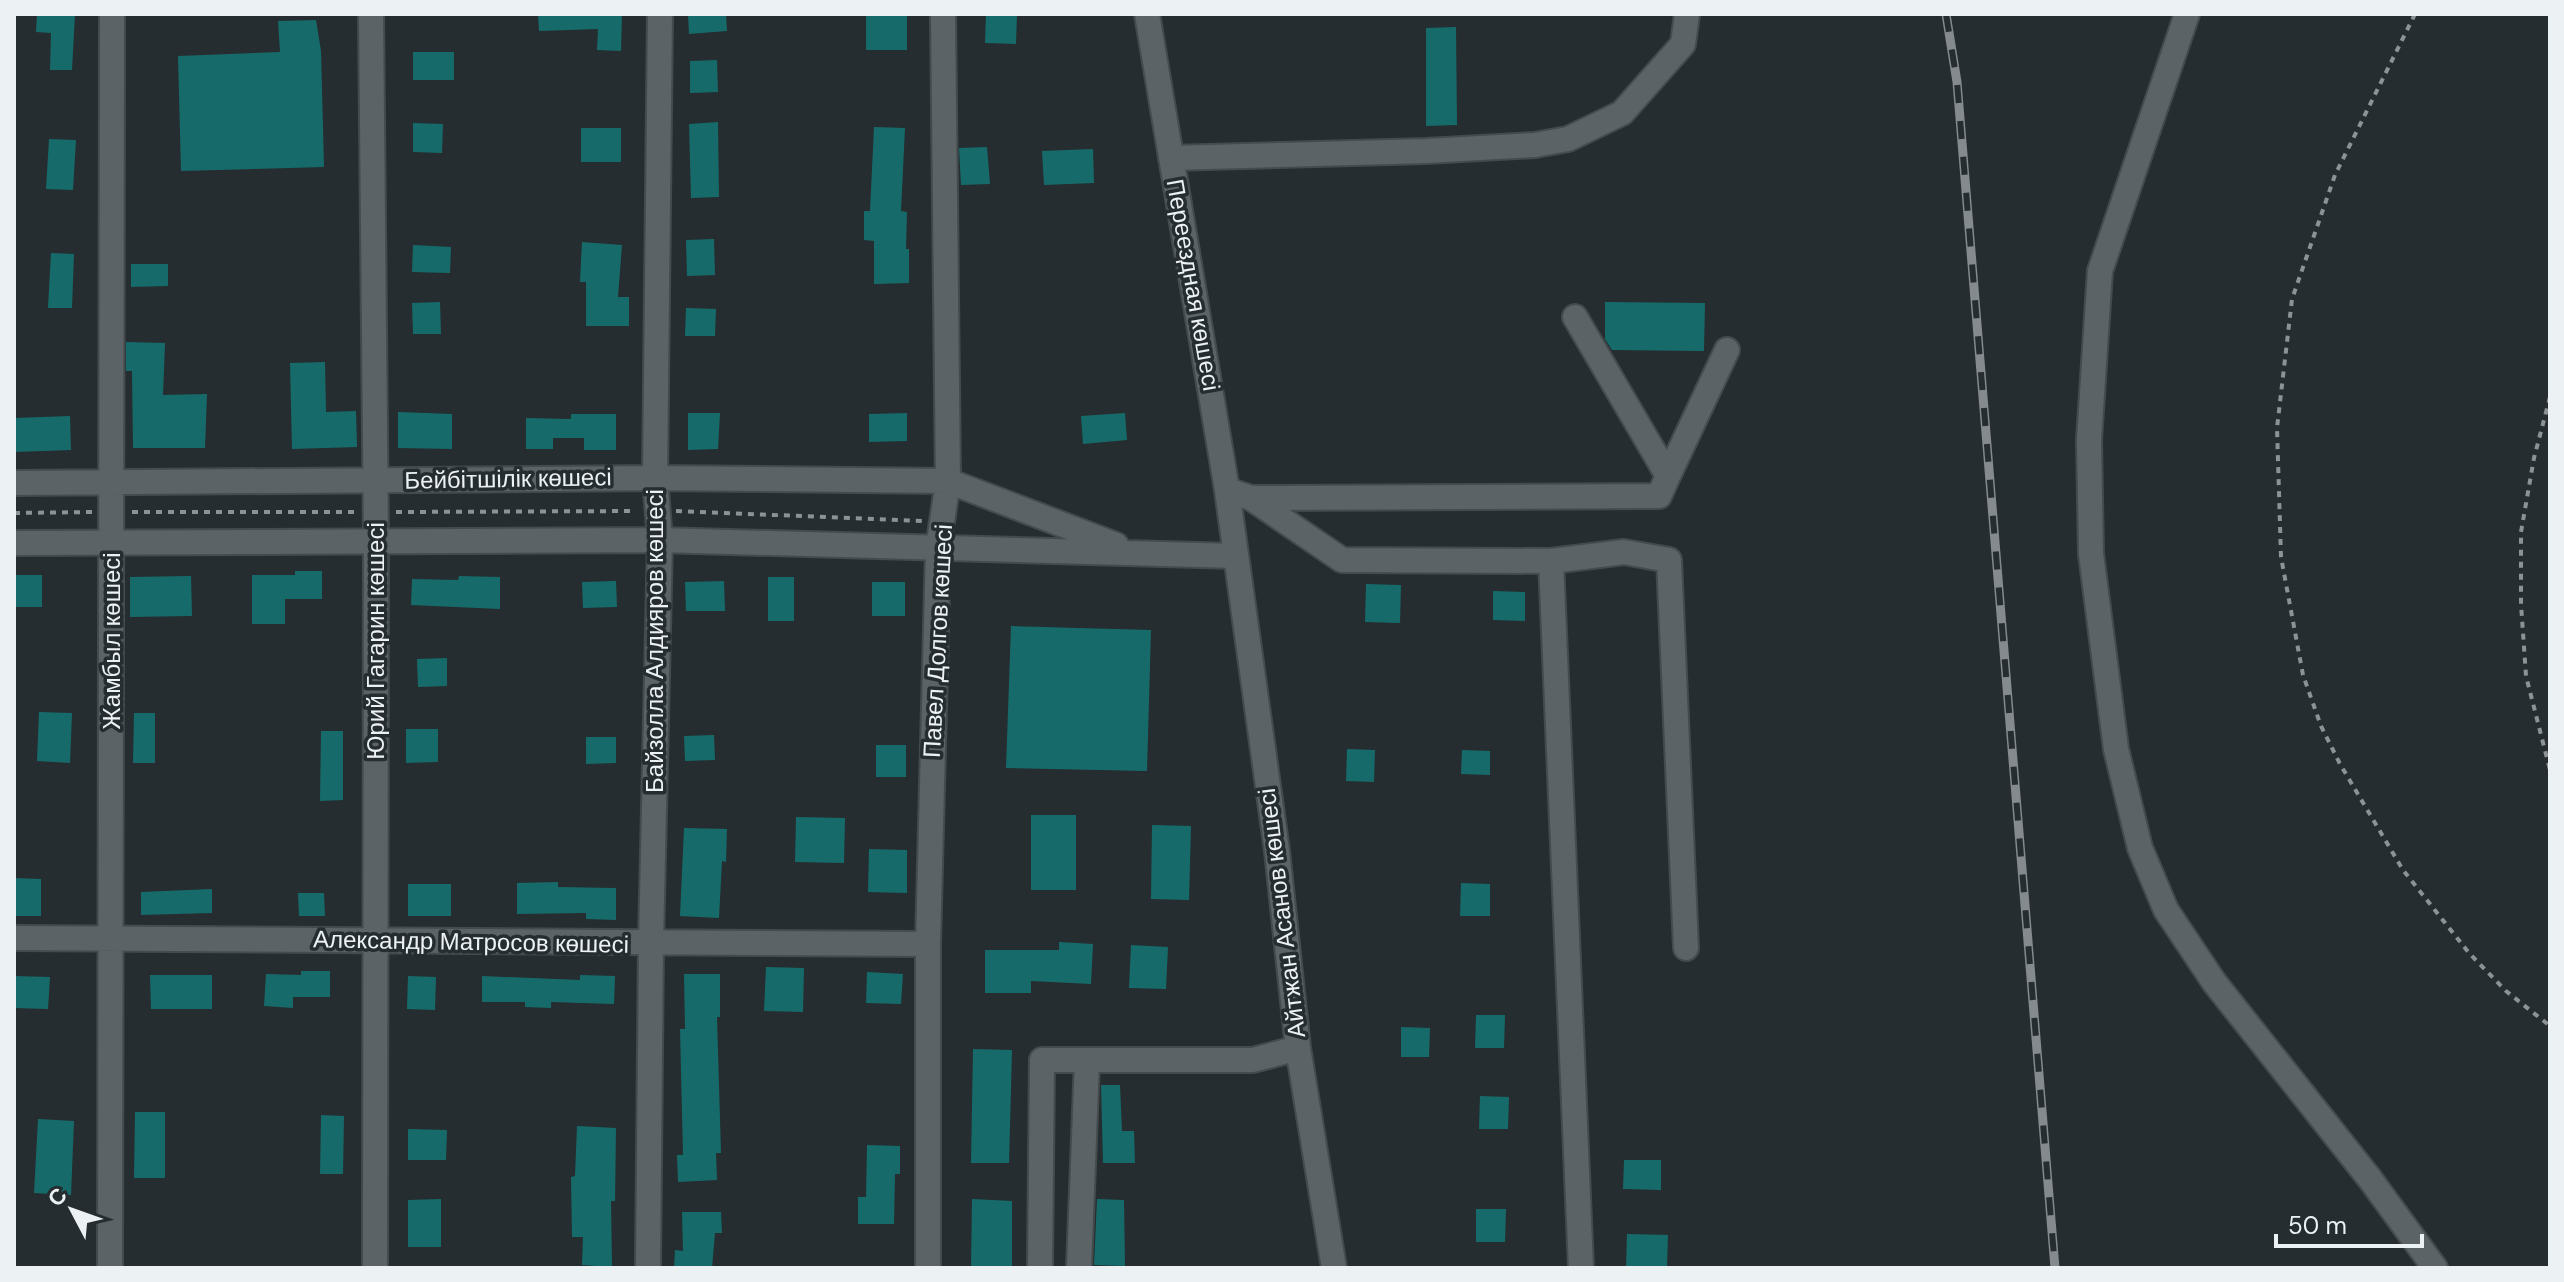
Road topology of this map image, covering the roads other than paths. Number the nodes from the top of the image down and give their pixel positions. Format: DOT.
graph roads {
  1 [pos="112,14"];
  2 [pos="371,14"];
  3 [pos="660,14"];
  4 [pos="943,14"];
  5 [pos="1147,14"];
  6 [pos="1687,14"];
  7 [pos="2187,14"];
  8 [pos="1171,158"];
  9 [pos="1575,317"];
  10 [pos="1727,350"];
  11 [pos="1668,476"];
  12 [pos="655,478"];
  13 [pos="375,480"];
  14 [pos="948,481"];
  15 [pos="14,483"];
  16 [pos="111,483"];
  17 [pos="1239,494"];
  18 [pos="660,540"];
  19 [pos="376,541"];
  20 [pos="112,542"];
  21 [pos="14,543"];
  22 [pos="938,549"];
  23 [pos="1133,552"];
  24 [pos="1236,556"];
  25 [pos="1551,561"];
  26 [pos="14,938"];
  27 [pos="111,939"];
  28 [pos="375,940"];
  29 [pos="651,943"];
  30 [pos="928,944"];
  31 [pos="1686,948"];
  32 [pos="1298,1048"];
  33 [pos="1087,1060"];
  34 [pos="110,1268"];
  35 [pos="375,1268"];
  36 [pos="648,1268"];
  37 [pos="928,1268"];
  38 [pos="1040,1268"];
  39 [pos="1079,1268"];
  40 [pos="1334,1268"];
  41 [pos="1581,1268"];
  42 [pos="2435,1268"];
  1 -- 16 [label="street, Жамбыл көшесі"];
  2 -- 13 [label="street, Юрий Гагарин көшесі"];
  3 -- 12 [label="street, Байзолла Алдияров көшесі"];
  4 -- 14 [label="street, Павел Долгов көшесі"];
  5 -- 8 [label="street, Переездная көшесі"];
  6 -- 8 [label="street"];
  7 -- 42 [label="street"];
  8 -- 17 [label="street, Переездная көшесі"];
  9 -- 11 [label="street"];
  10 -- 11 [label="street"];
  11 -- 17 [label="street"];
  12 -- 13 [label="street, Бейбітшілік көшесі"];
  12 -- 14 [label="street, Бейбітшілік көшесі"];
  12 -- 18 [label="street, Байзолла Алдияров көшесі"];
  13 -- 16 [label="street, Бейбітшілік көшесі"];
  13 -- 19 [label="street, Юрий Гагарин көшесі"];
  14 -- 22 [label="street, Павел Долгов көшесі"];
  14 -- 23 [label="street, Бейбітшілік көшесі"];
  15 -- 16 [label="street, Бейбітшілік көшесі"];
  16 -- 20 [label="street, Жамбыл көшесі"];
  17 -- 24 [label="street, Переездная көшесі"];
  17 -- 25 [label="street"];
  18 -- 19 [label="street, Бейбітшілік көшесі"];
  18 -- 22 [label="street, Бейбітшілік көшесі"];
  18 -- 29 [label="street, Байзолла Алдияров көшесі"];
  19 -- 20 [label="street, Бейбітшілік көшесі"];
  19 -- 28 [label="street, Юрий Гагарин көшесі"];
  20 -- 21 [label="street, Бейбітшілік көшесі"];
  20 -- 27 [label="street, Жамбыл көшесі"];
  22 -- 23 [label="street, Бейбітшілік көшесі"];
  22 -- 30 [label="street, Павел Долгов көшесі"];
  23 -- 24 [label="street, Бейбітшілік көшесі"];
  24 -- 32 [label="street, Айтжан Асанов көшесі"];
  25 -- 31 [label="street"];
  25 -- 41 [label="street"];
  26 -- 27 [label="street, Александр Матросов көшесі"];
  27 -- 28 [label="street, Александр Матросов көшесі"];
  27 -- 34 [label="street, Жамбыл көшесі"];
  28 -- 29 [label="street, Александр Матросов көшесі"];
  28 -- 35 [label="street, Юрий Гагарин көшесі"];
  29 -- 30 [label="street, Александр Матросов көшесі"];
  29 -- 36 [label="street, Байзолла Алдияров көшесі"];
  30 -- 37 [label="street, Павел Долгов көшесі"];
  32 -- 33 [label="street"];
  32 -- 40 [label="street, Айтжан Асанов көшесі"];
  33 -- 38 [label="street"];
  33 -- 39 [label="street"];
}
